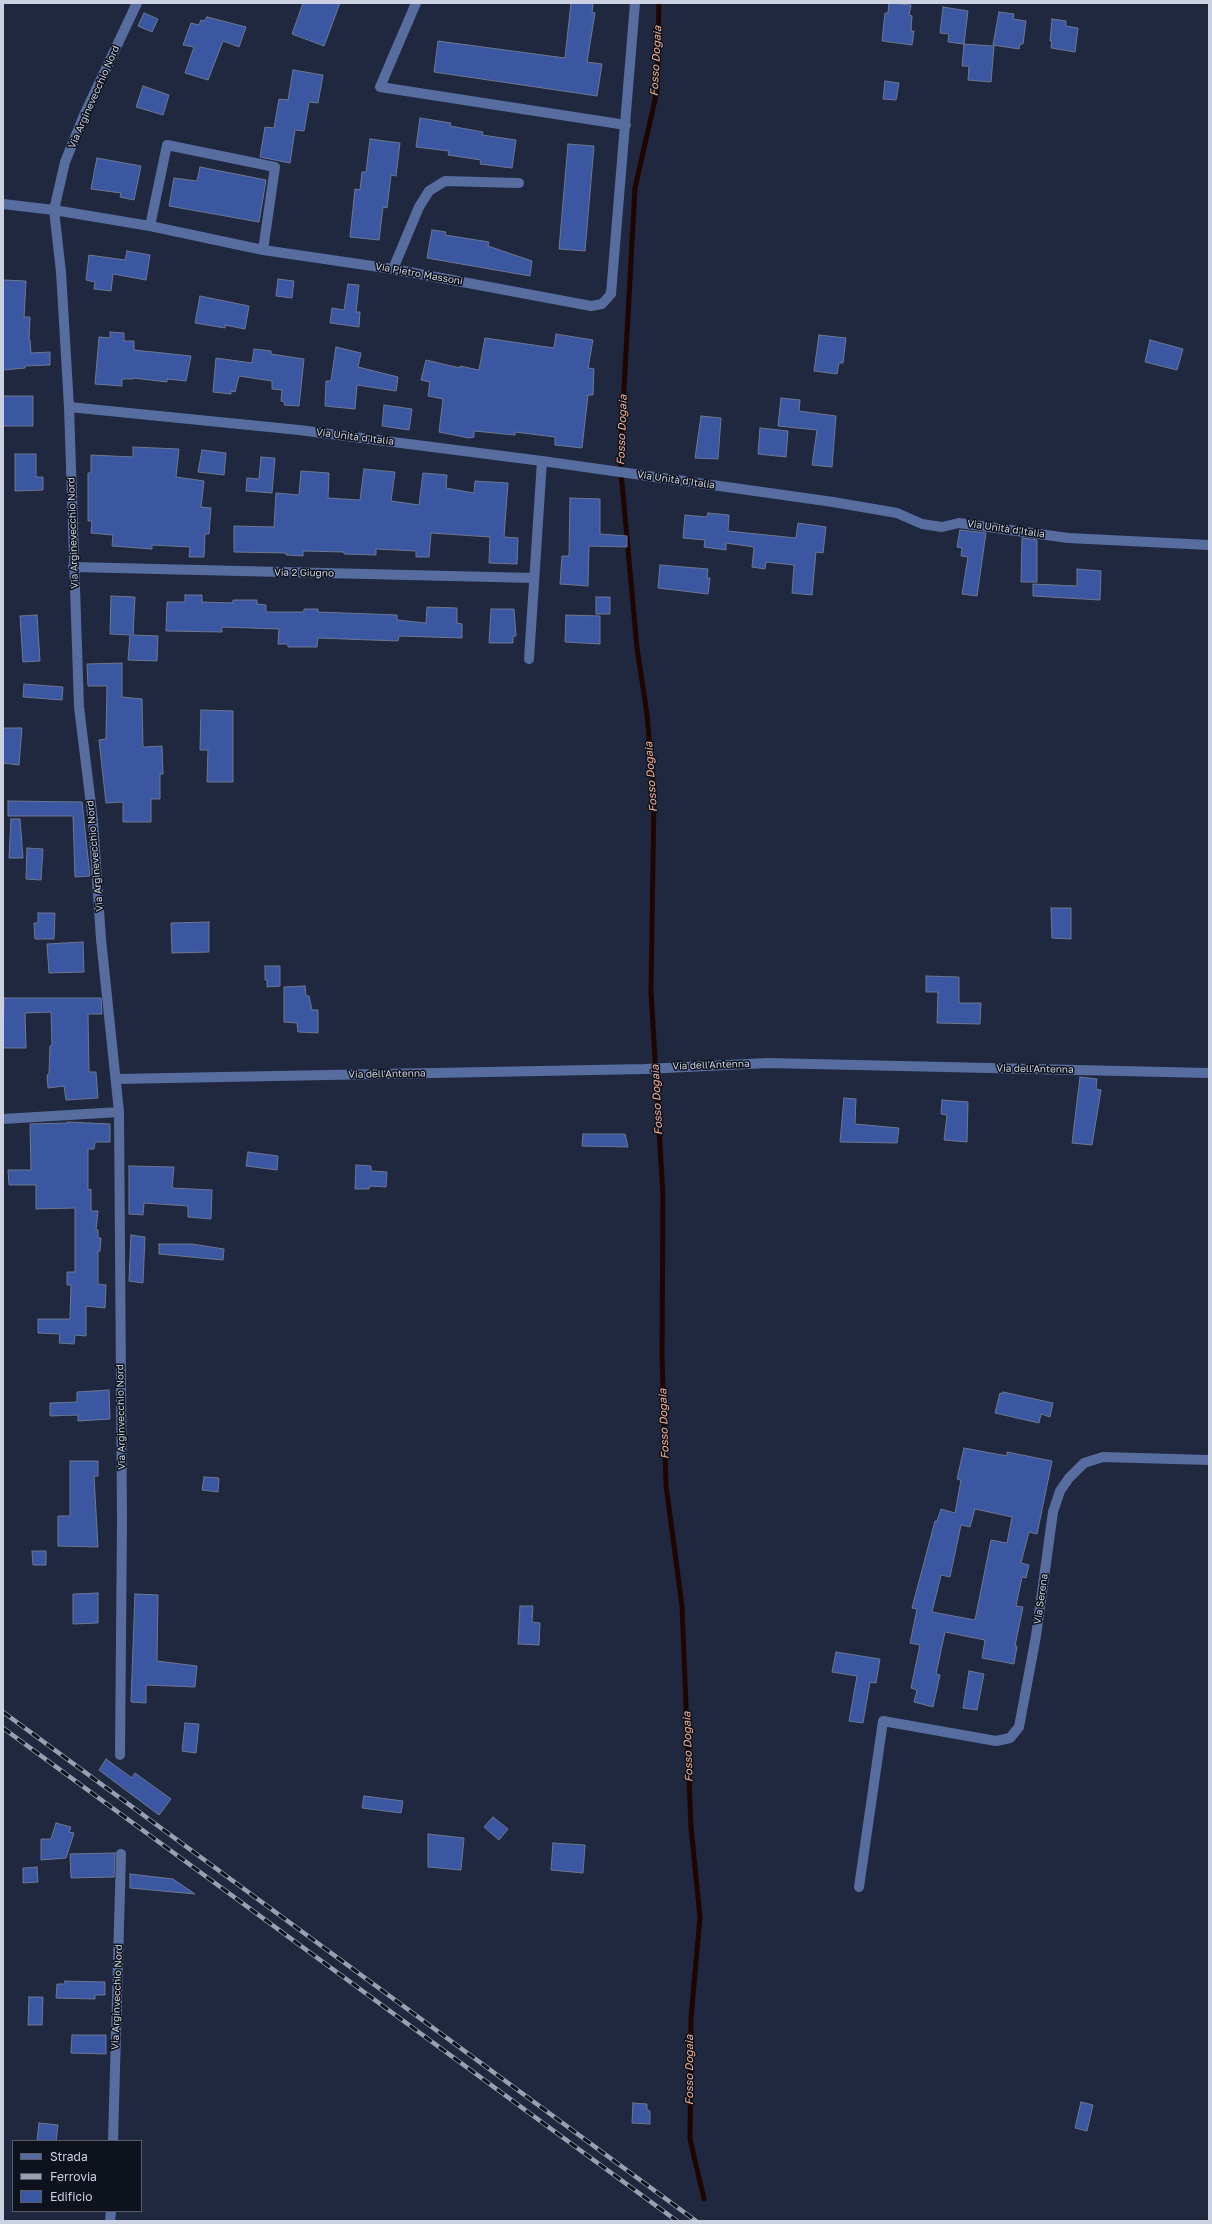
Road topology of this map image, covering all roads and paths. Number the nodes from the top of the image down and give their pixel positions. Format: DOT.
graph roads {
  1 [pos="137,3"];
  2 [pos="416,3"];
  3 [pos="635,3"];
  4 [pos="626,125"];
  5 [pos="519,183"];
  6 [pos="3,204"];
  7 [pos="54,210"];
  8 [pos="150,226"];
  9 [pos="263,250"];
  10 [pos="393,269"];
  11 [pos="69,407"];
  12 [pos="542,461"];
  13 [pos="1209,545"];
  14 [pos="73,567"];
  15 [pos="534,578"];
  16 [pos="529,659"];
  17 [pos="1209,1072"];
  18 [pos="117,1079"];
  19 [pos="119,1112"];
  20 [pos="3,1119"];
  21 [pos="1209,1460"];
  22 [pos="120,1755"];
  23 [pos="121,1854"];
  24 [pos="859,1887"];
  25 [pos="113,2140"];
  1 -- 7 [label="street, Via Arginevecchio Nord"];
  2 -- 4 [label="street"];
  3 -- 4 [label="street, Via Pietro Massoni"];
  4 -- 10 [label="street, Via Pietro Massoni"];
  5 -- 10 [label="street"];
  6 -- 7 [label="street, Via Pietro Massoni"];
  7 -- 8 [label="street, Via Pietro Massoni"];
  7 -- 11 [label="street, Via Arginevecchio Nord"];
  8 -- 9 [label="street, Via Pietro Massoni"];
  8 -- 9 [label="street"];
  9 -- 10 [label="street, Via Pietro Massoni"];
  11 -- 12 [label="street, Via Unità d'Italia"];
  11 -- 14 [label="street, Via Arginevecchio Nord"];
  12 -- 13 [label="street, Via Unità d'Italia"];
  12 -- 15 [label="street"];
  14 -- 15 [label="street, Via 2 Giugno"];
  14 -- 18 [label="street, Via Arginevecchio Nord"];
  15 -- 16 [label="street"];
  17 -- 18 [label="street, Via dell'Antenna"];
  18 -- 19 [label="street, Via Arginvecchio Nord"];
  19 -- 20 [label="street"];
  19 -- 22 [label="street, Via Arginvecchio Nord"];
  21 -- 24 [label="street, Via Serena"];
  23 -- 25 [label="street, Via Arginvecchio Nord"];
}
